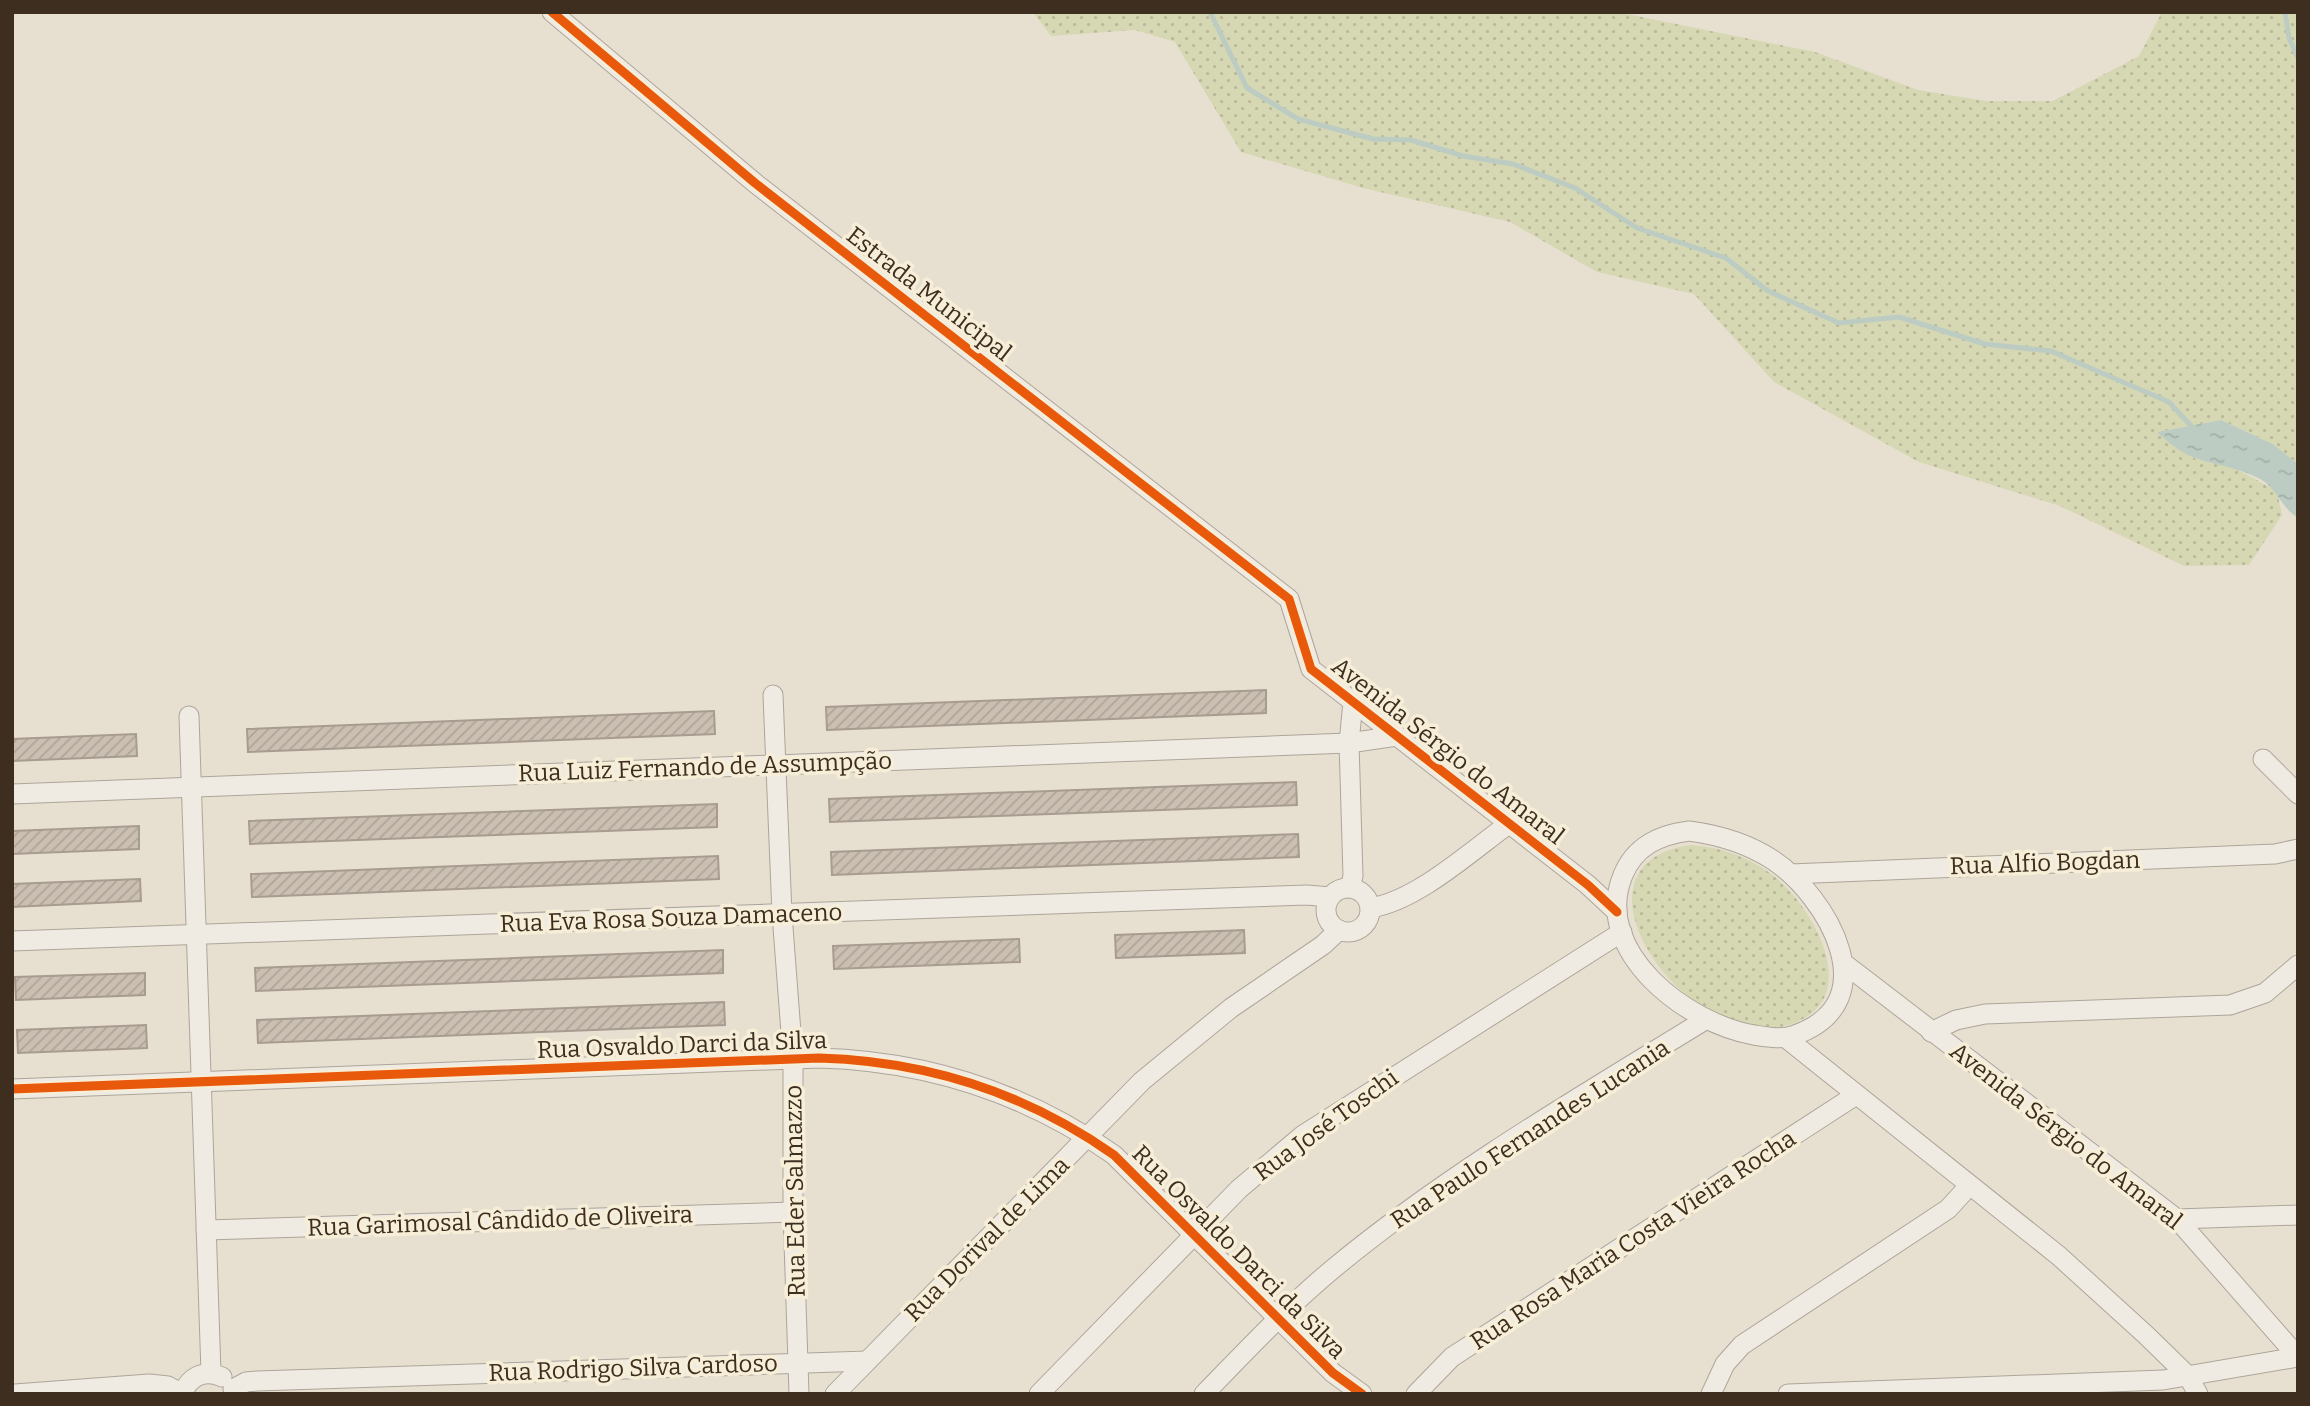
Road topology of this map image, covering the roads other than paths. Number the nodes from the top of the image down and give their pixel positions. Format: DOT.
graph roads {
  1 [pos="552,12"];
  2 [pos="1289,599"];
  3 [pos="773,695"];
  4 [pos="1353,702"];
  5 [pos="189,716"];
  6 [pos="1396,736"];
  7 [pos="1349,743"];
  8 [pos="2263,759"];
  9 [pos="776,765"];
  10 [pos="191,787"];
  11 [pos="12,794"];
  12 [pos="2298,794"];
  13 [pos="1510,823"];
  14 [pos="2298,849"];
  15 [pos="1791,874"];
  16 [pos="1350,888"];
  17 [pos="1330,897"];
  18 [pos="1370,908"];
  19 [pos="1617,912"];
  20 [pos="782,914"];
  21 [pos="1339,930"];
  22 [pos="1622,932"];
  23 [pos="196,934"];
  24 [pos="12,941"];
  25 [pos="1846,964"];
  26 [pos="2298,965"];
  27 [pos="1704,1020"];
  28 [pos="1931,1031"];
  29 [pos="1786,1038"];
  30 [pos="793,1059"];
  31 [pos="201,1082"];
  32 [pos="12,1089"];
  33 [pos="1856,1095"];
  34 [pos="1088,1136"];
  35 [pos="1969,1186"];
  36 [pos="793,1212"];
  37 [pos="2298,1214"];
  38 [pos="2177,1219"];
  39 [pos="206,1230"];
  40 [pos="1196,1236"];
  41 [pos="1278,1319"];
  42 [pos="2298,1357"];
  43 [pos="867,1361"];
  44 [pos="799,1362"];
  45 [pos="211,1373"];
  46 [pos="2188,1376"];
  47 [pos="234,1392"];
  48 [pos="15,1394"];
  49 [pos="182,1394"];
  50 [pos="799,1394"];
  51 [pos="835,1394"];
  52 [pos="1039,1394"];
  53 [pos="1203,1394"];
  54 [pos="1362,1394"];
  55 [pos="1416,1394"];
  56 [pos="1711,1394"];
  57 [pos="1788,1394"];
  58 [pos="2198,1394"];
  1 -- 2 [label="street, Estrada Municipal"];
  2 -- 4 [label="street, Avenida Sérgio do Amaral"];
  3 -- 9 [label="street, Rua Eder Salmazzo"];
  4 -- 6 [label="street, Avenida Sérgio do Amaral"];
  4 -- 7 [label="street"];
  5 -- 10 [label="street"];
  6 -- 7 [label="street, Rua Luiz Fernando de Assumpção"];
  6 -- 13 [label="street, Avenida Sérgio do Amaral"];
  7 -- 9 [label="street, Rua Luiz Fernando de Assumpção"];
  7 -- 16 [label="street"];
  8 -- 12 [label="street"];
  9 -- 10 [label="street, Rua Luiz Fernando de Assumpção"];
  9 -- 20 [label="street, Rua Eder Salmazzo"];
  10 -- 11 [label="street, Rua Luiz Fernando de Assumpção"];
  10 -- 23 [label="street"];
  13 -- 18 [label="street"];
  13 -- 19 [label="street, Avenida Sérgio do Amaral"];
  14 -- 15 [label="street, Rua Alfio Bogdan"];
  15 -- 19 [label="street"];
  15 -- 25 [label="street"];
  16 -- 17 [label="street"];
  16 -- 18 [label="street"];
  17 -- 20 [label="street, Rua Eva Rosa Souza Damaceno"];
  17 -- 21 [label="street"];
  18 -- 21 [label="street"];
  19 -- 22 [label="street"];
  20 -- 23 [label="street, Rua Eva Rosa Souza Damaceno"];
  20 -- 30 [label="street, Rua Eder Salmazzo"];
  21 -- 34 [label="street, Rua Dorival de Lima"];
  22 -- 27 [label="street"];
  22 -- 40 [label="street, Rua José Toschi"];
  23 -- 24 [label="street, Rua Eva Rosa Souza Damaceno"];
  23 -- 31 [label="street"];
  25 -- 28 [label="street, Avenida Sérgio do Amaral"];
  25 -- 29 [label="street"];
  26 -- 28 [label="street"];
  27 -- 29 [label="street"];
  27 -- 41 [label="street, Rua Paulo Fernandes Lucania"];
  28 -- 38 [label="street, Avenida Sérgio do Amaral"];
  29 -- 33 [label="street"];
  30 -- 31 [label="street, Rua Osvaldo Darci da Silva"];
  30 -- 34 [label="street, Rua Osvaldo Darci da Silva"];
  30 -- 36 [label="street, Rua Eder Salmazzo"];
  31 -- 32 [label="street, Rua Osvaldo Darci da Silva"];
  31 -- 39 [label="street"];
  33 -- 35 [label="street"];
  33 -- 55 [label="street, Rua Rosa Maria Costa Vieira Rocha"];
  34 -- 40 [label="street, Rua Osvaldo Darci da Silva"];
  34 -- 43 [label="street, Rua Dorival de Lima"];
  35 -- 46 [label="street"];
  35 -- 56 [label="street"];
  36 -- 39 [label="street, Rua Garimosal Cândido de Oliveira"];
  36 -- 44 [label="street, Rua Eder Salmazzo"];
  37 -- 38 [label="street"];
  38 -- 42 [label="street, Avenida Sérgio do Amaral"];
  39 -- 45 [label="street"];
  40 -- 41 [label="street, Rua Osvaldo Darci da Silva"];
  40 -- 52 [label="street, Rua José Toschi"];
  41 -- 53 [label="street, Rua Paulo Fernandes Lucania"];
  41 -- 54 [label="street, Rua Osvaldo Darci da Silva"];
  42 -- 46 [label="street"];
  43 -- 44 [label="street, Rua Rodrigo Silva Cardoso"];
  43 -- 51 [label="street, Rua Dorival de Lima"];
  44 -- 47 [label="street, Rua Rodrigo Silva Cardoso"];
  44 -- 50 [label="street, Rua Eder Salmazzo"];
  45 -- 47 [label="street"];
  45 -- 49 [label="street"];
  46 -- 57 [label="street"];
  46 -- 58 [label="street"];
  48 -- 49 [label="street"];
}
